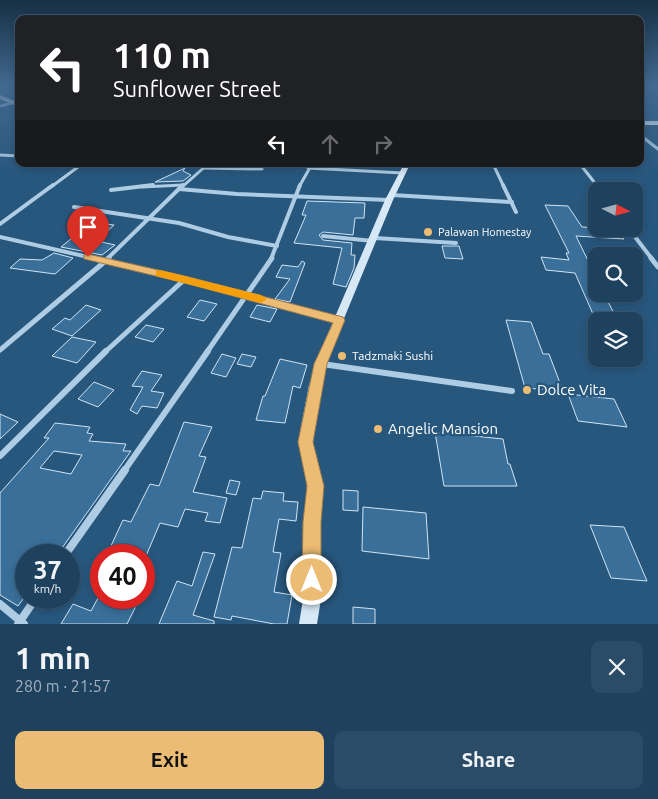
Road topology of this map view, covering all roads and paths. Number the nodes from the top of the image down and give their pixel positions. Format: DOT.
graph roads {
  1 [pos="658,123"];
  2 [pos="644,124"];
  3 [pos="644,137"];
  4 [pos="658,149"];
  5 [pos="0,155"];
  6 [pos="15,156"];
  7 [pos="78,167"];
  8 [pos="310,167"];
  9 [pos="358,167"];
  10 [pos="494,167"];
  11 [pos="582,167"];
  12 [pos="202,168"];
  13 [pos="405,168"];
  14 [pos="262,169"];
  15 [pos="593,182"];
  16 [pos="183,185"];
  17 [pos="179,189"];
  18 [pos="111,190"];
  19 [pos="295,196"];
  20 [pos="390,197"];
  21 [pos="512,202"];
  22 [pos="74,207"];
  23 [pos="516,212"];
  24 [pos="151,220"];
  25 [pos="0,224"];
  26 [pos="323,236"];
  27 [pos="0,237"];
  28 [pos="636,238"];
  29 [pos="374,240"];
  30 [pos="456,242"];
  31 [pos="277,246"];
  32 [pos="105,261"];
  33 [pos="658,267"];
  34 [pos="185,279"];
  35 [pos="249,296"];
  36 [pos="339,320"];
  37 [pos="0,350"];
  38 [pos="321,364"];
  39 [pos="512,391"];
  40 [pos="0,456"];
  41 [pos="74,544"];
  42 [pos="0,604"];
  43 [pos="29,609"];
  44 [pos="21,623"];
  45 [pos="308,624"];
  1 -- 2 [label="main road"];
  3 -- 4 [label="street"];
  5 -- 6 [label="street"];
  7 -- 25 [label="street"];
  8 -- 19 [label="street"];
  9 -- 13 [label="street"];
  10 -- 21 [label="street"];
  11 -- 15 [label="street"];
  12 -- 14 [label="street"];
  12 -- 16 [label="street"];
  13 -- 20 [label="street"];
  16 -- 17 [label="street"];
  16 -- 18 [label="street"];
  17 -- 19 [label="street"];
  17 -- 24 [label="street"];
  19 -- 20 [label="street"];
  19 -- 31 [label="street"];
  20 -- 21 [label="street"];
  20 -- 29 [label="street"];
  21 -- 23 [label="street"];
  22 -- 24 [label="street"];
  24 -- 31 [label="street"];
  24 -- 32 [label="street"];
  26 -- 29 [label="street"];
  27 -- 32 [label="street"];
  28 -- 33 [label="street"];
  29 -- 30 [label="street"];
  29 -- 36 [label="street"];
  31 -- 35 [label="street"];
  32 -- 34 [label="street"];
  32 -- 37 [label="street"];
  34 -- 35 [label="street"];
  34 -- 40 [label="street"];
  35 -- 36 [label="street"];
  35 -- 41 [label="street"];
  36 -- 38 [label="street"];
  38 -- 39 [label="street"];
  38 -- 45 [label="street"];
  42 -- 44 [label="street"];
  43 -- 44 [label="street"];
}
